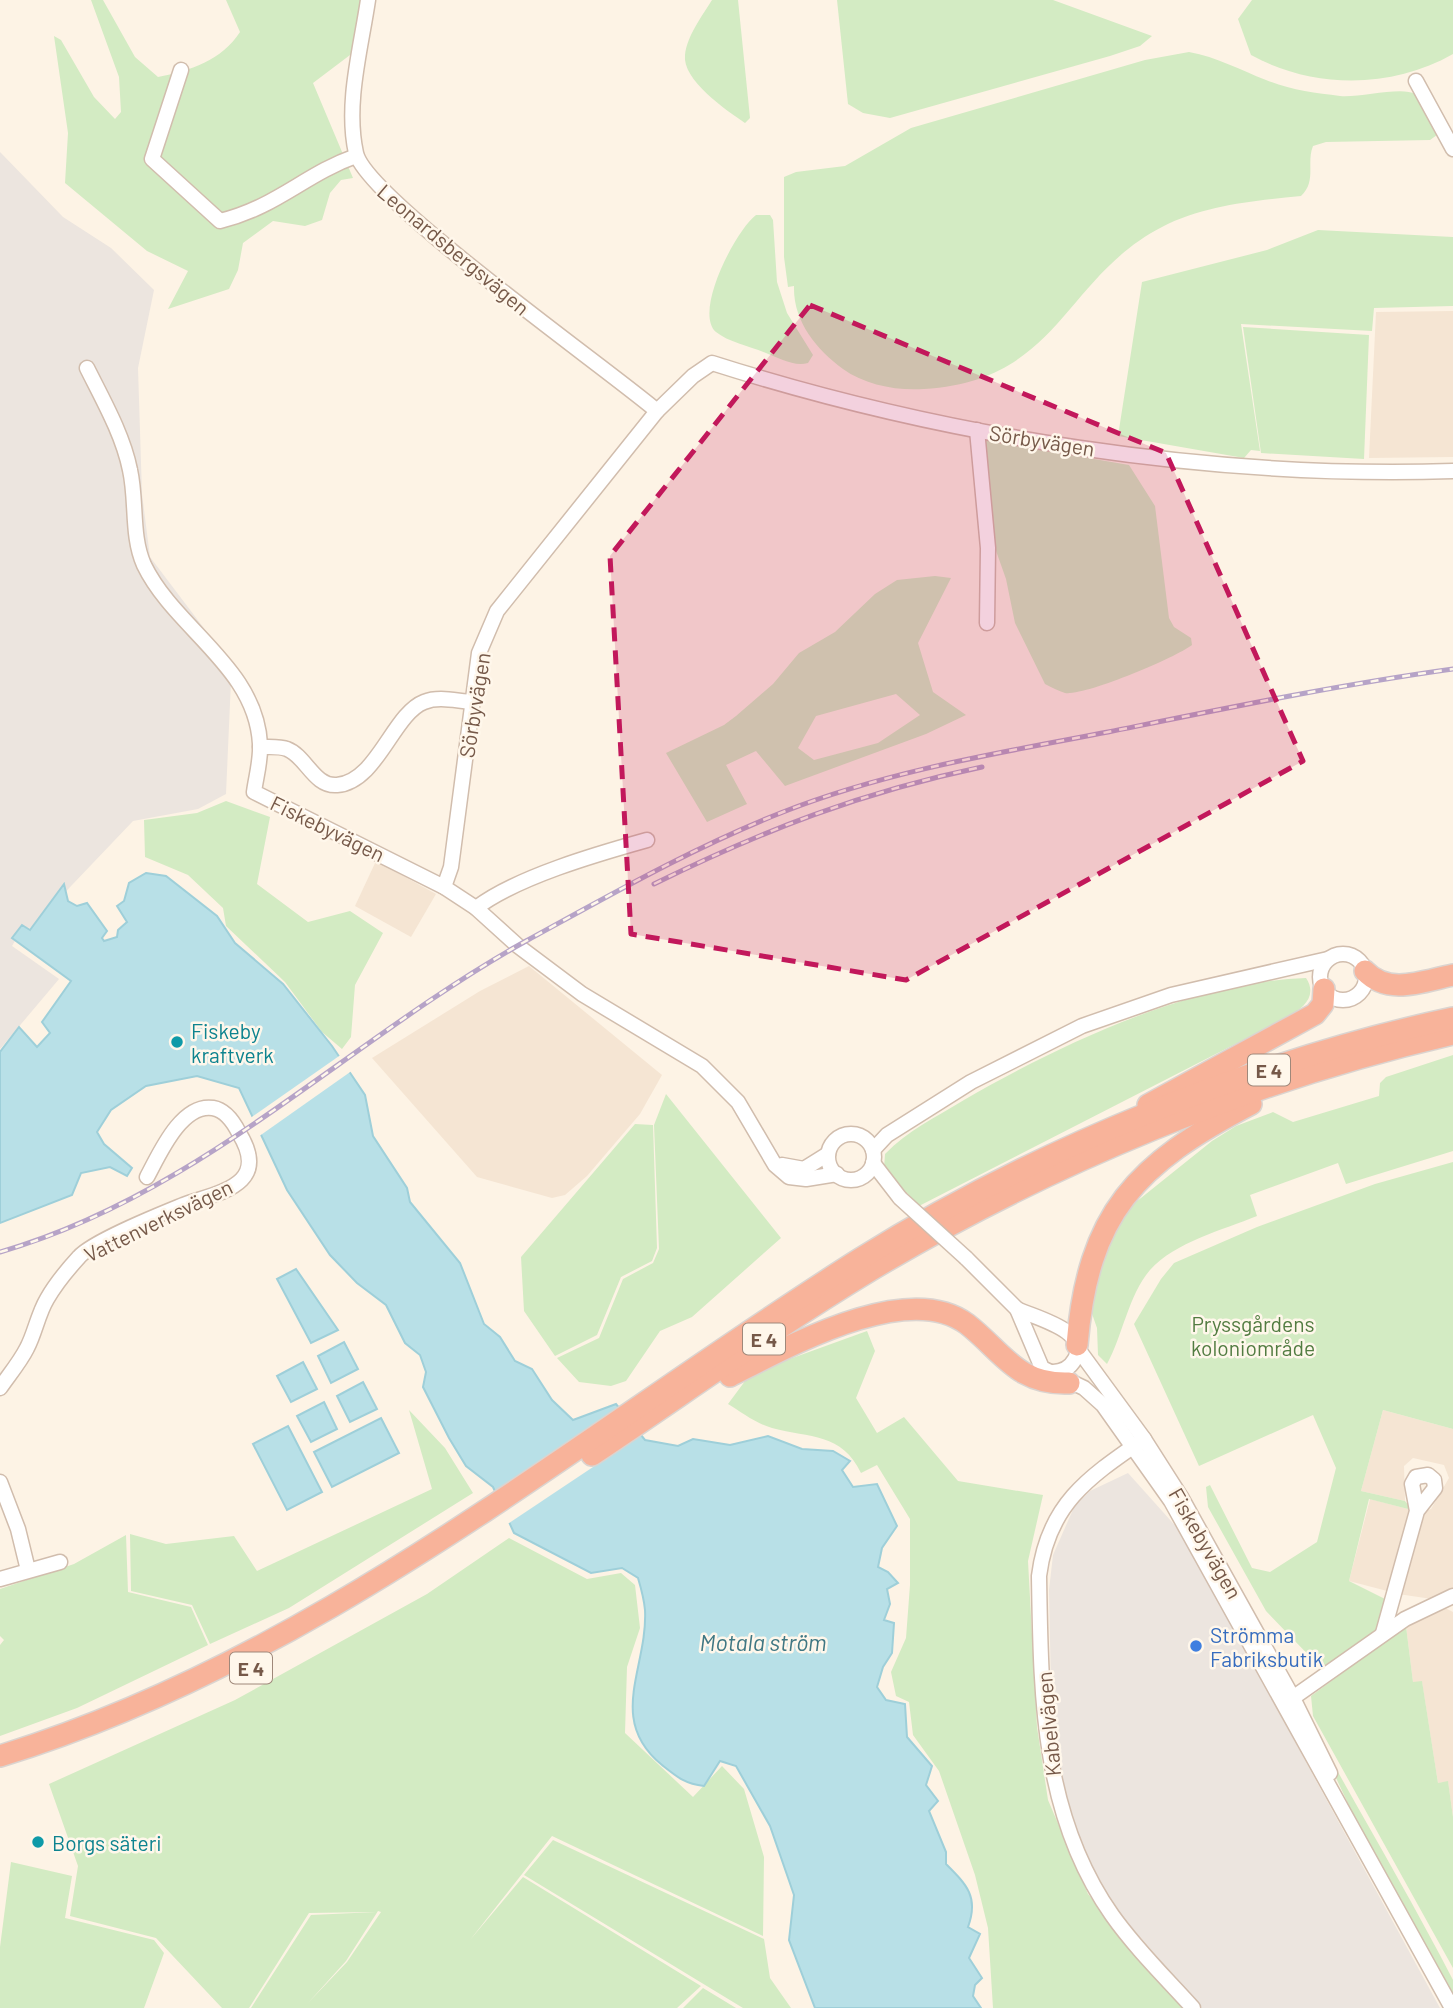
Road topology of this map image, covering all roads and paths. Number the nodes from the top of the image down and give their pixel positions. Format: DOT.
graph roads {
  1 [pos="368,0"];
  2 [pos="181,70"];
  3 [pos="1416,80"];
  4 [pos="1453,149"];
  5 [pos="356,156"];
  6 [pos="87,368"];
  7 [pos="653,408"];
  8 [pos="977,430"];
  9 [pos="1453,471"];
  10 [pos="987,622"];
  11 [pos="472,702"];
  12 [pos="260,747"];
  13 [pos="647,840"];
  14 [pos="444,887"];
  15 [pos="476,908"];
  16 [pos="1328,960"];
  17 [pos="1365,971"];
  18 [pos="1281,972"];
  19 [pos="1453,975"];
  20 [pos="1322,984"];
  21 [pos="1453,1018"];
  22 [pos="1453,1034"];
  23 [pos="1321,1070"];
  24 [pos="1091,1140"];
  25 [pos="870,1151"];
  26 [pos="768,1152"];
  27 [pos="828,1154"];
  28 [pos="837,1174"];
  29 [pos="147,1177"];
  30 [pos="861,1177"];
  31 [pos="898,1196"];
  32 [pos="1017,1309"];
  33 [pos="1078,1347"];
  34 [pos="1056,1375"];
  35 [pos="696,1385"];
  36 [pos="0,1388"];
  37 [pos="655,1404"];
  38 [pos="1138,1443"];
  39 [pos="0,1482"];
  40 [pos="1417,1511"];
  41 [pos="480,1521"];
  42 [pos="60,1562"];
  43 [pos="28,1570"];
  44 [pos="0,1579"];
  45 [pos="1453,1596"];
  46 [pos="1383,1633"];
  47 [pos="1288,1701"];
  48 [pos="0,1756"];
  49 [pos="0,1771"];
  50 [pos="1193,2008"];
  51 [pos="1452,2008"];
  1 -- 5 [label="street, Leonardsbergsvägen"];
  2 -- 5 [label="street"];
  3 -- 4 [label="street"];
  5 -- 7 [label="street, Leonardsbergsvägen"];
  6 -- 12 [label="street, Fiskebyvägen"];
  7 -- 8 [label="street, Sörbyvägen"];
  7 -- 11 [label="street, Sörbyvägen"];
  8 -- 9 [label="street, Sörbyvägen"];
  8 -- 10 [label="street"];
  11 -- 12 [label="street"];
  11 -- 14 [label="street, Sörbyvägen"];
  12 -- 14 [label="street, Fiskebyvägen"];
  13 -- 15 [label="street"];
  14 -- 15 [label="street, Fiskebyvägen"];
  15 -- 26 [label="street, Fiskebyvägen"];
  16 -- 17 [label="street"];
  16 -- 18 [label="street"];
  16 -- 20 [label="street"];
  17 -- 19 [label="highway"];
  17 -- 20 [label="street"];
  18 -- 20 [label="street"];
  18 -- 25 [label="street"];
  20 -- 24 [label="highway"];
  21 -- 24 [label="highway, E 4"];
  22 -- 23 [label="highway, E 4"];
  23 -- 33 [label="highway"];
  23 -- 35 [label="highway, E 4"];
  24 -- 37 [label="highway, E 4"];
  25 -- 27 [label="street"];
  25 -- 30 [label="street"];
  25 -- 31 [label="street, Fiskebyvägen"];
  26 -- 27 [label="street, Fiskebyvägen"];
  26 -- 28 [label="street, Fiskebyvägen"];
  27 -- 28 [label="street"];
  28 -- 30 [label="street"];
  29 -- 36 [label="street, Vattenverksvägen"];
  30 -- 31 [label="street, Fiskebyvägen"];
  31 -- 32 [label="street, Fiskebyvägen, bridge"];
  32 -- 33 [label="street, Fiskebyvägen"];
  32 -- 34 [label="street, Fiskebyvägen"];
  33 -- 34 [label="street"];
  33 -- 38 [label="street, Fiskebyvägen"];
  34 -- 35 [label="highway"];
  34 -- 38 [label="street, Fiskebyvägen"];
  35 -- 37 [label="highway, E 4"];
  37 -- 41 [label="highway, E 4"];
  38 -- 47 [label="street, Fiskebyvägen"];
  38 -- 50 [label="street, Kabelvägen"];
  39 -- 43 [label="street"];
  40 -- 46 [label="street"];
  41 -- 48 [label="highway, E 4"];
  41 -- 49 [label="highway, E 4"];
  42 -- 43 [label="street"];
  43 -- 44 [label="street"];
  45 -- 46 [label="street"];
  46 -- 47 [label="street"];
  47 -- 51 [label="street, Fiskebyvägen"];
}
